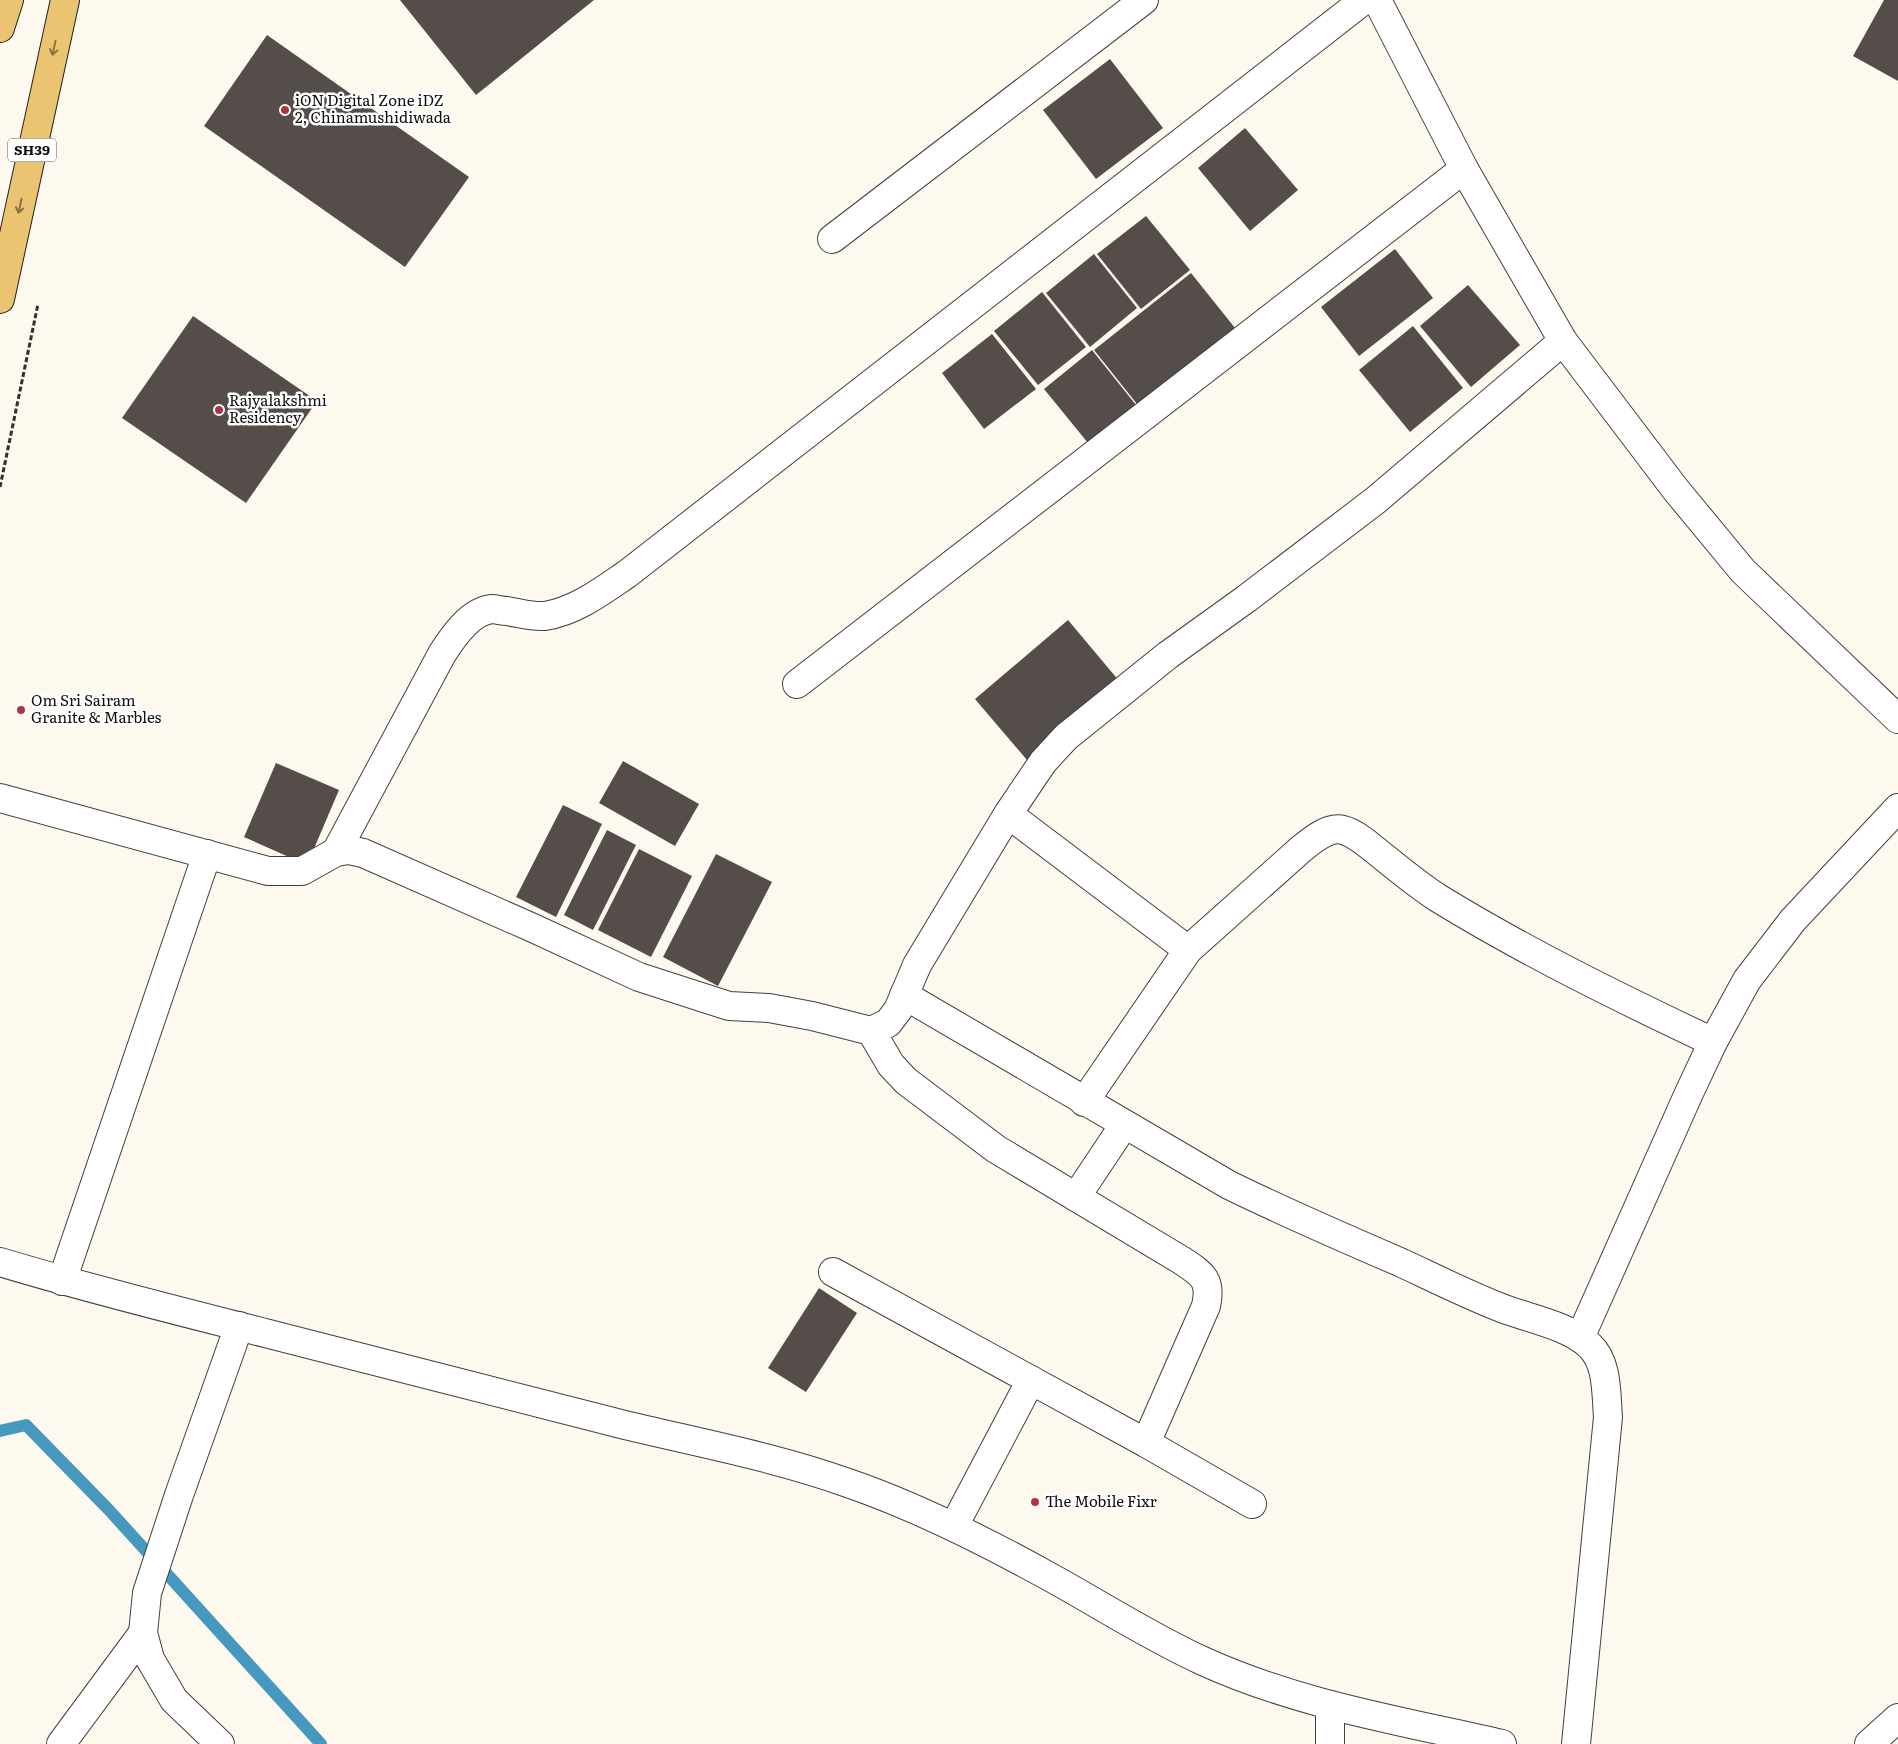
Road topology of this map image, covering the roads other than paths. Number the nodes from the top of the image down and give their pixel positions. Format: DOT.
graph roads {
  1 [pos="9,0"];
  2 [pos="65,0"];
  3 [pos="1144,0"];
  4 [pos="1364,0"];
  5 [pos="1377,0"];
  6 [pos="0,28"];
  7 [pos="1464,169"];
  8 [pos="832,239"];
  9 [pos="0,299"];
  10 [pos="1563,341"];
  11 [pos="797,684"];
  12 [pos="1898,719"];
  13 [pos="0,798"];
  14 [pos="1898,808"];
  15 [pos="1008,814"];
  16 [pos="336,852"];
  17 [pos="207,854"];
  18 [pos="1188,950"];
  19 [pos="904,995"];
  20 [pos="871,1031"];
  21 [pos="1713,1042"];
  22 [pos="1084,1102"];
  23 [pos="1124,1125"];
  24 [pos="1076,1198"];
  25 [pos="0,1262"];
  26 [pos="833,1272"];
  27 [pos="62,1281"];
  28 [pos="238,1326"];
  29 [pos="1580,1338"];
  30 [pos="1031,1380"];
  31 [pos="1146,1444"];
  32 [pos="1252,1504"];
  33 [pos="954,1526"];
  34 [pos="143,1633"];
  35 [pos="1330,1705"];
  36 [pos="1898,1718"];
  37 [pos="60,1744"];
  38 [pos="220,1744"];
  39 [pos="1330,1744"];
  40 [pos="1502,1744"];
  41 [pos="1576,1744"];
  42 [pos="1869,1744"];
  1 -- 6 [label="main road"];
  2 -- 9 [label="main road, SH39, one-way"];
  3 -- 8 [label="street"];
  4 -- 16 [label="street"];
  5 -- 7 [label="street"];
  7 -- 10 [label="street"];
  7 -- 11 [label="street"];
  10 -- 12 [label="street"];
  10 -- 15 [label="street"];
  13 -- 17 [label="street"];
  14 -- 21 [label="street"];
  15 -- 18 [label="street"];
  15 -- 19 [label="street"];
  16 -- 17 [label="street"];
  16 -- 20 [label="street"];
  17 -- 27 [label="street"];
  18 -- 21 [label="street"];
  18 -- 22 [label="street"];
  19 -- 20 [label="street"];
  19 -- 22 [label="street"];
  20 -- 24 [label="street"];
  21 -- 29 [label="street"];
  22 -- 23 [label="street"];
  23 -- 24 [label="street"];
  23 -- 29 [label="street"];
  24 -- 31 [label="street"];
  25 -- 27 [label="street"];
  26 -- 30 [label="street"];
  27 -- 28 [label="street"];
  28 -- 33 [label="street"];
  28 -- 34 [label="street"];
  29 -- 41 [label="street"];
  30 -- 31 [label="street"];
  30 -- 33 [label="street"];
  31 -- 32 [label="street"];
  33 -- 35 [label="street"];
  34 -- 37 [label="street"];
  34 -- 38 [label="street"];
  35 -- 39 [label="street"];
  35 -- 40 [label="street"];
  36 -- 42 [label="street"];
}
